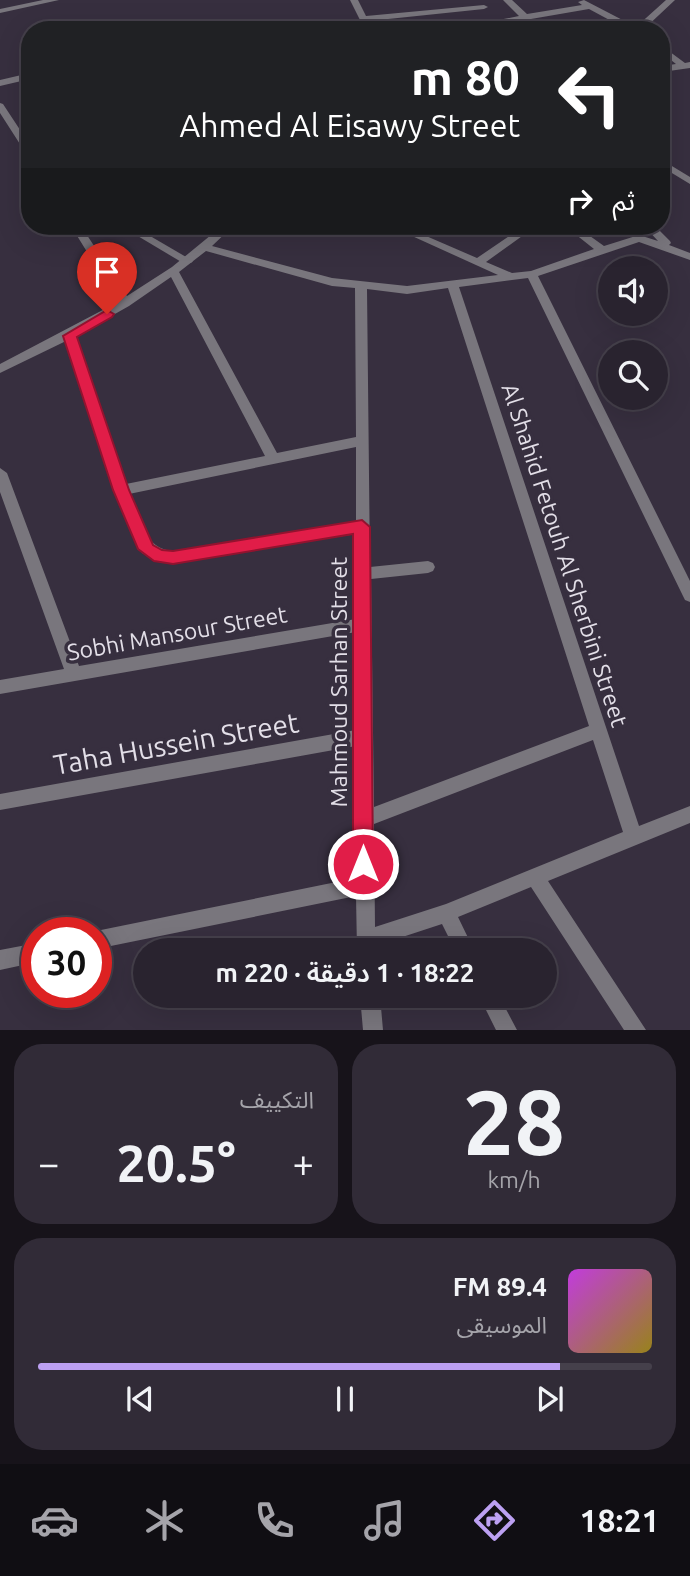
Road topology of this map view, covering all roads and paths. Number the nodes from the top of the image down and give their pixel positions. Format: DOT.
graph roads {
  1 [pos="53,0"];
  2 [pos="354,0"];
  3 [pos="421,0"];
  4 [pos="507,0"];
  5 [pos="578,0"];
  6 [pos="671,0"];
  7 [pos="590,6"];
  8 [pos="484,7"];
  9 [pos="0,10"];
  10 [pos="430,14"];
  11 [pos="525,17"];
  12 [pos="366,19"];
  13 [pos="507,21"];
  14 [pos="529,21"];
  15 [pos="619,21"];
  16 [pos="646,21"];
  17 [pos="670,54"];
  18 [pos="687,66"];
  19 [pos="21,78"];
  20 [pos="0,83"];
  21 [pos="0,106"];
  22 [pos="21,139"];
  23 [pos="670,168"];
  24 [pos="690,181"];
  25 [pos="82,235"];
  26 [pos="142,235"];
  27 [pos="218,235"];
  28 [pos="425,235"];
  29 [pos="518,235"];
  30 [pos="582,235"];
  31 [pos="657,235"];
  32 [pos="205,247"];
  33 [pos="602,250"];
  34 [pos="673,252"];
  35 [pos="690,257"];
  36 [pos="187,261"];
  37 [pos="478,262"];
  38 [pos="173,271"];
  39 [pos="533,274"];
  40 [pos="512,277"];
  41 [pos="453,286"];
  42 [pos="360,288"];
  43 [pos="125,303"];
  44 [pos="70,336"];
  45 [pos="0,369"];
  46 [pos="361,441"];
  47 [pos="274,458"];
  48 [pos="0,473"];
  49 [pos="121,490"];
  50 [pos="362,527"];
  51 [pos="428,567"];
  52 [pos="362,574"];
  53 [pos="690,596"];
  54 [pos="362,624"];
  55 [pos="74,674"];
  56 [pos="0,687"];
  57 [pos="598,730"];
  58 [pos="362,737"];
  59 [pos="0,802"];
  60 [pos="690,814"];
  61 [pos="363,820"];
  62 [pos="634,838"];
  63 [pos="535,877"];
  64 [pos="363,886"];
  65 [pos="446,913"];
  66 [pos="112,937"];
  67 [pos="365,938"];
  68 [pos="383,938"];
  69 [pos="459,938"];
  70 [pos="21,956"];
  71 [pos="0,960"];
  72 [pos="371,1008"];
  73 [pos="495,1008"];
  74 [pos="373,1030"];
  75 [pos="507,1030"];
  76 [pos="636,1030"];
  1 -- 9 [label="street"];
  2 -- 12 [label="street"];
  3 -- 10 [label="street"];
  4 -- 11 [label="street"];
  5 -- 7 [label="street"];
  6 -- 16 [label="street"];
  7 -- 11 [label="street"];
  7 -- 15 [label="street"];
  8 -- 10 [label="street"];
  10 -- 12 [label="street"];
  11 -- 13 [label="street"];
  11 -- 14 [label="street"];
  17 -- 18 [label="street"];
  19 -- 20 [label="street"];
  21 -- 22 [label="street"];
  23 -- 24 [label="street"];
  25 -- 43 [label="street"];
  26 -- 36 [label="street"];
  27 -- 32 [label="street"];
  28 -- 37 [label="street"];
  29 -- 37 [label="street"];
  30 -- 33 [label="street"];
  31 -- 34 [label="street"];
  32 -- 36 [label="street"];
  32 -- 42 [label="street"];
  33 -- 34 [label="street"];
  33 -- 39 [label="street"];
  34 -- 35 [label="street"];
  36 -- 38 [label="street"];
  37 -- 40 [label="street"];
  38 -- 43 [label="street"];
  38 -- 47 [label="street"];
  39 -- 40 [label="street"];
  39 -- 53 [label="street"];
  40 -- 41 [label="street"];
  41 -- 42 [label="street"];
  41 -- 57 [label="street, Al Shahid Fetouh Al Sherbini Street"];
  42 -- 46 [label="street, Mahmoud Sarhan Street"];
  43 -- 44 [label="street"];
  44 -- 45 [label="street"];
  44 -- 49 [label="street"];
  46 -- 47 [label="street"];
  46 -- 50 [label="street, Mahmoud Sarhan Street"];
  47 -- 49 [label="street"];
  48 -- 55 [label="street"];
  49 -- 50 [label="street"];
  50 -- 52 [label="street, Mahmoud Sarhan Street"];
  51 -- 52 [label="street"];
  52 -- 54 [label="street, Mahmoud Sarhan Street"];
  54 -- 55 [label="street, Sobhi Mansour Street"];
  54 -- 58 [label="street, Mahmoud Sarhan Street"];
  55 -- 56 [label="street, Sobhi Mansour Street"];
  57 -- 61 [label="street"];
  57 -- 62 [label="street, Al Shahid Fetouh Al Sherbini Street"];
  58 -- 59 [label="street, Taha Hussein Street"];
  58 -- 61 [label="street, Mahmoud Sarhan Street"];
  60 -- 62 [label="street"];
  61 -- 64 [label="street, Mahmoud Sarhan Street"];
  62 -- 63 [label="street"];
  63 -- 65 [label="street"];
  63 -- 76 [label="street"];
  64 -- 66 [label="street"];
  64 -- 67 [label="street, Mahmoud Sarhan Street"];
  65 -- 68 [label="street"];
  65 -- 69 [label="street"];
  70 -- 71 [label="street"];
  72 -- 74 [label="street"];
  73 -- 75 [label="street"];
}
